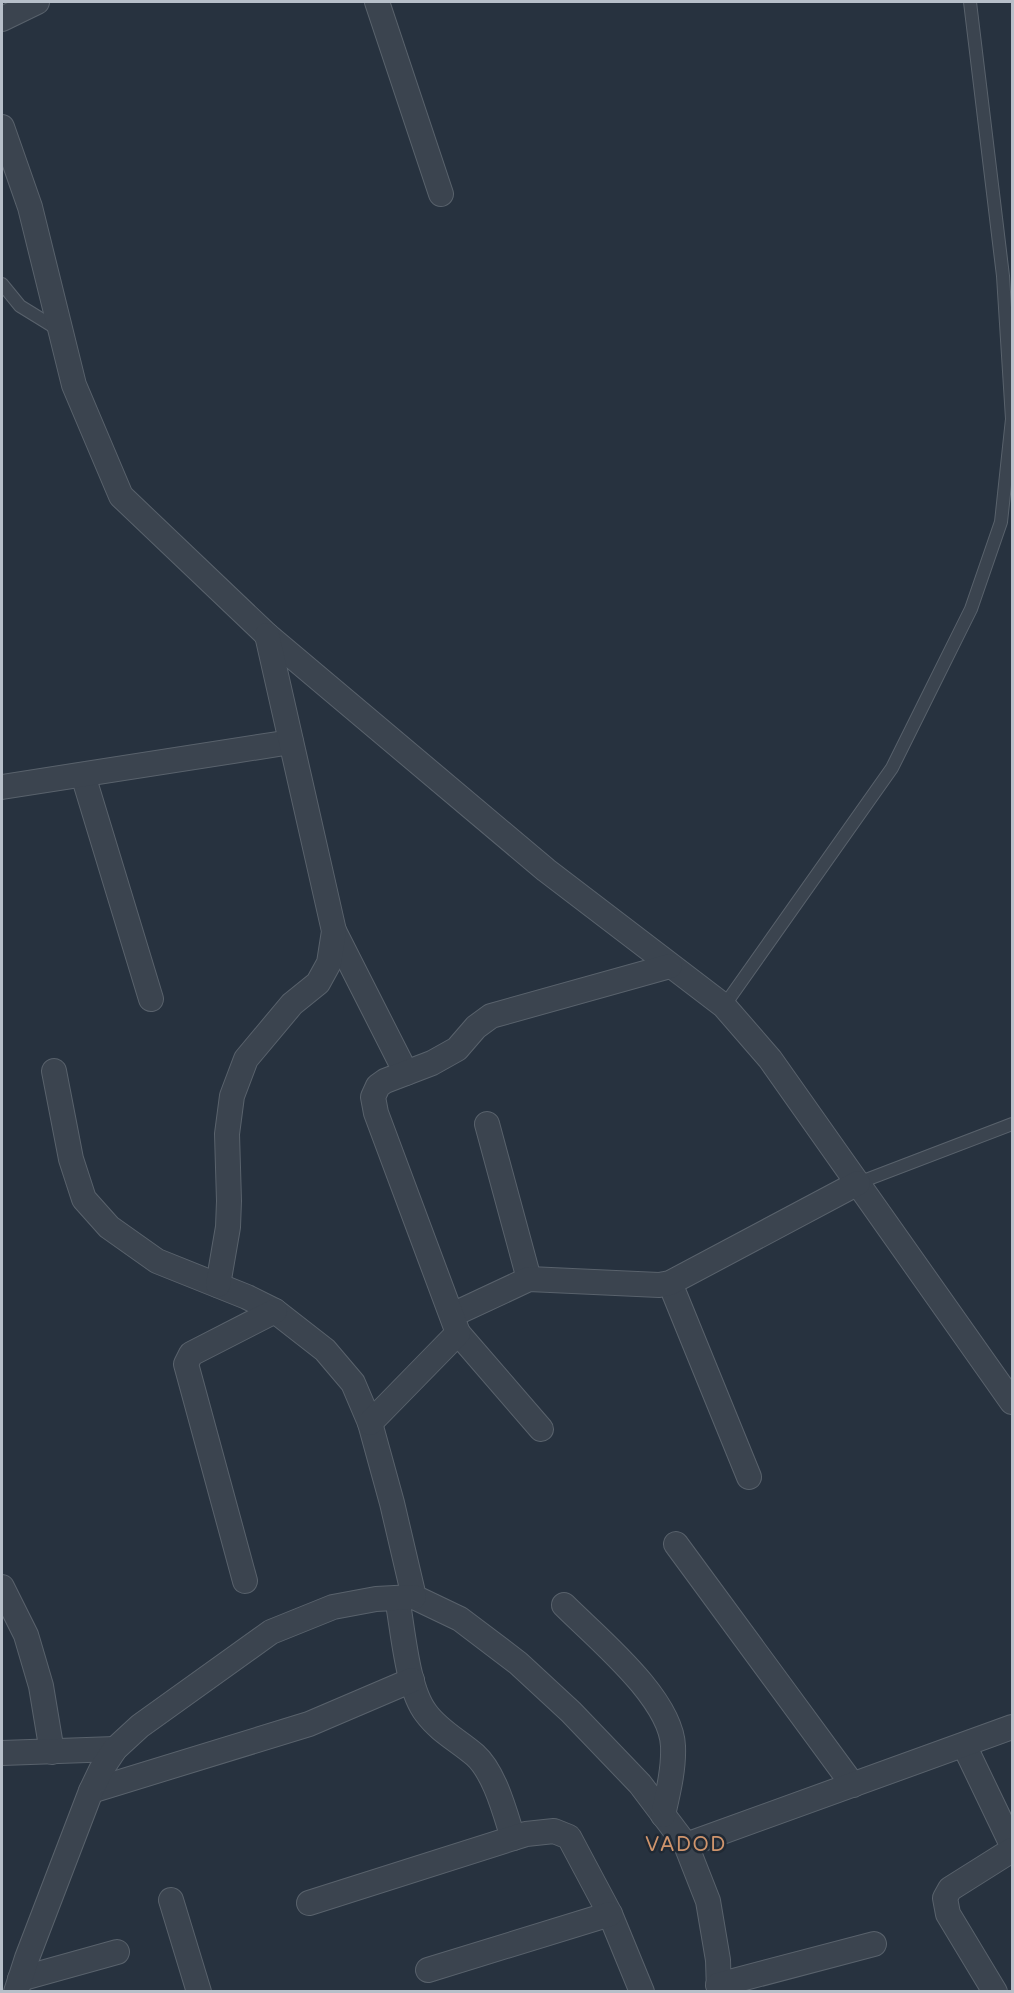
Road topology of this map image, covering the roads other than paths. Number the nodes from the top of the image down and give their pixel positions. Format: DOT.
graph roads {
  1 [pos="37,2"];
  2 [pos="377,2"];
  3 [pos="970,2"];
  4 [pos="2,19"];
  5 [pos="2,127"];
  6 [pos="441,194"];
  7 [pos="2,284"];
  8 [pos="60,331"];
  9 [pos="267,635"];
  10 [pos="291,742"];
  11 [pos="83,774"];
  12 [pos="2,787"];
  13 [pos="334,931"];
  14 [pos="670,966"];
  15 [pos="152,999"];
  16 [pos="724,1006"];
  17 [pos="54,1071"];
  18 [pos="406,1073"];
  19 [pos="487,1124"];
  20 [pos="1012,1124"];
  21 [pos="858,1184"];
  22 [pos="529,1279"];
  23 [pos="670,1283"];
  24 [pos="218,1285"];
  25 [pos="275,1311"];
  26 [pos="455,1324"];
  27 [pos="1012,1402"];
  28 [pos="370,1423"];
  29 [pos="541,1429"];
  30 [pos="749,1477"];
  31 [pos="676,1544"];
  32 [pos="245,1581"];
  33 [pos="2,1587"];
  34 [pos="405,1598"];
  35 [pos="564,1605"];
  36 [pos="412,1680"];
  37 [pos="1012,1727"];
  38 [pos="964,1745"];
  39 [pos="116,1749"];
  40 [pos="52,1752"];
  41 [pos="2,1753"];
  42 [pos="853,1785"];
  43 [pos="91,1791"];
  44 [pos="663,1815"];
  45 [pos="513,1838"];
  46 [pos="686,1845"];
  47 [pos="1012,1845"];
  48 [pos="1012,1850"];
  49 [pos="171,1900"];
  50 [pos="309,1904"];
  51 [pos="610,1914"];
  52 [pos="874,1944"];
  53 [pos="117,1952"];
  54 [pos="428,1970"];
  55 [pos="18,1985"];
  56 [pos="718,1988"];
  57 [pos="199,1992"];
  58 [pos="642,1992"];
  59 [pos="995,1992"];
  1 -- 4 [label="street"];
  2 -- 6 [label="street"];
  3 -- 16 [label="lane"];
  5 -- 8 [label="street"];
  7 -- 8 [label="lane"];
  8 -- 9 [label="street"];
  9 -- 10 [label="street"];
  9 -- 14 [label="street"];
  10 -- 11 [label="street"];
  10 -- 13 [label="street"];
  11 -- 12 [label="street"];
  11 -- 15 [label="street"];
  13 -- 18 [label="street"];
  13 -- 24 [label="street"];
  14 -- 16 [label="street"];
  14 -- 18 [label="street"];
  16 -- 21 [label="street"];
  17 -- 24 [label="street"];
  18 -- 26 [label="street"];
  19 -- 22 [label="street"];
  20 -- 21 [label="lane"];
  21 -- 23 [label="street"];
  21 -- 27 [label="street"];
  22 -- 23 [label="street"];
  22 -- 26 [label="street"];
  23 -- 30 [label="street"];
  24 -- 25 [label="street"];
  25 -- 28 [label="street"];
  25 -- 32 [label="street"];
  26 -- 28 [label="street"];
  26 -- 29 [label="street"];
  28 -- 34 [label="street"];
  31 -- 42 [label="street"];
  33 -- 40 [label="street"];
  34 -- 36 [label="street"];
  34 -- 39 [label="street"];
  34 -- 44 [label="street"];
  35 -- 44 [label="street"];
  36 -- 43 [label="street"];
  36 -- 45 [label="street"];
  37 -- 38 [label="street"];
  38 -- 42 [label="street"];
  38 -- 47 [label="street"];
  39 -- 40 [label="street"];
  39 -- 43 [label="street"];
  40 -- 41 [label="street"];
  42 -- 46 [label="street"];
  43 -- 55 [label="street"];
  44 -- 46 [label="street"];
  45 -- 50 [label="street"];
  45 -- 51 [label="street"];
  46 -- 56 [label="street"];
  48 -- 59 [label="street"];
  49 -- 57 [label="street"];
  51 -- 54 [label="street"];
  51 -- 58 [label="street"];
  52 -- 56 [label="street"];
  53 -- 55 [label="street"];
}
